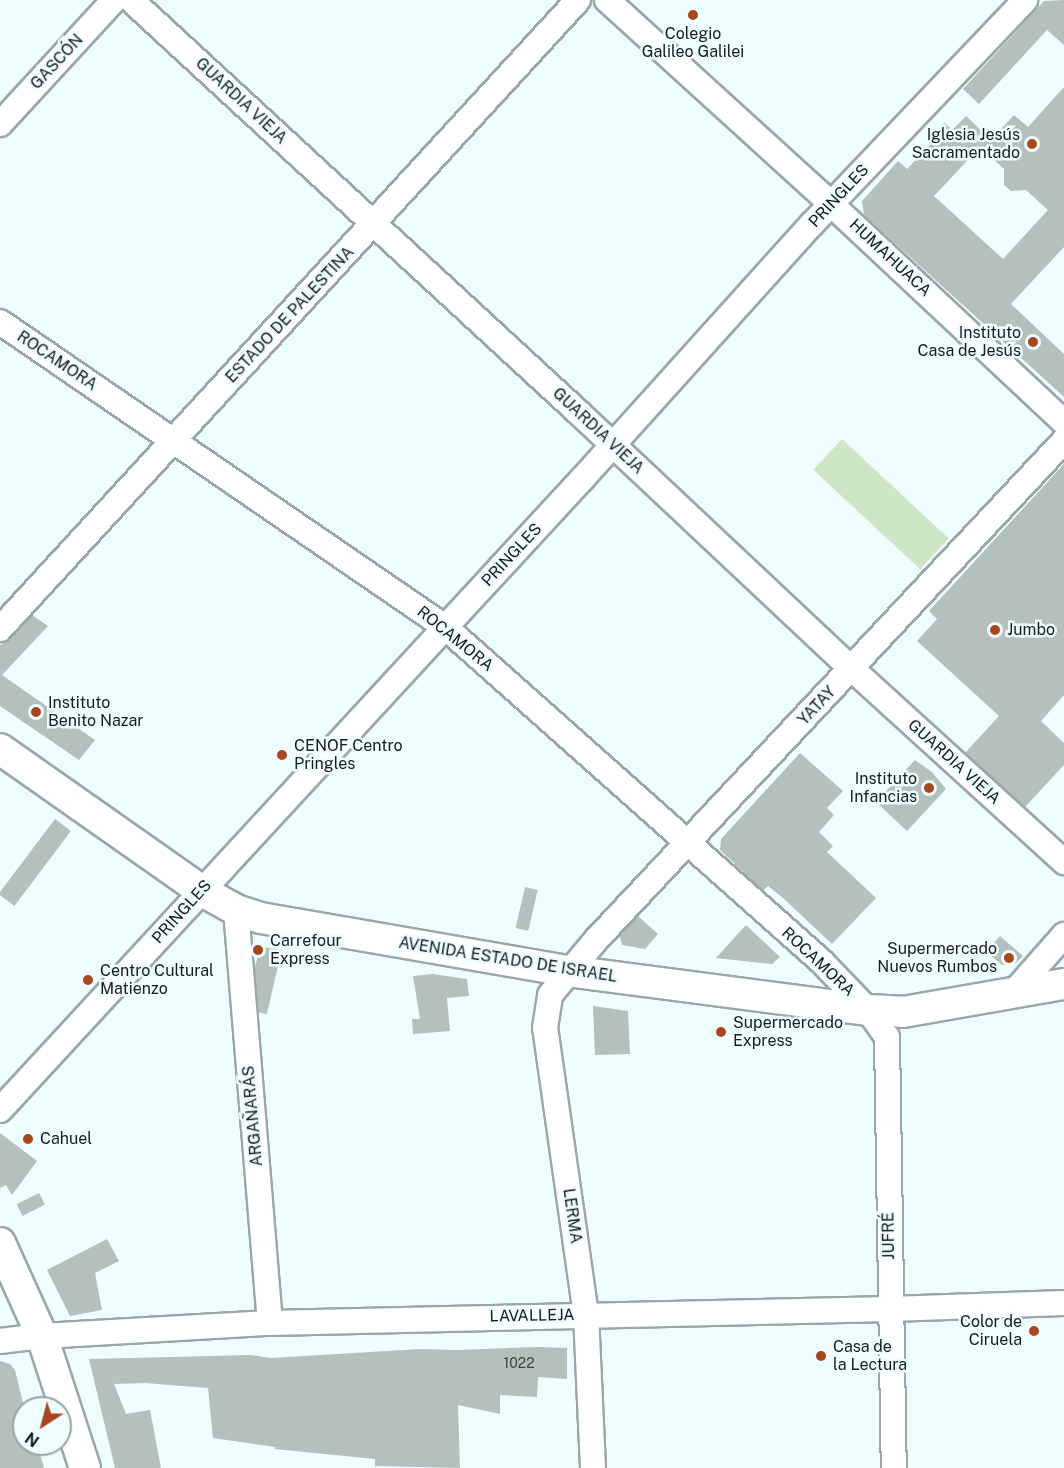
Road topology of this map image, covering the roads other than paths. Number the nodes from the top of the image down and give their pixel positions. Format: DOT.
graph roads {
  1 [pos="114,0"];
  2 [pos="131,0"];
  3 [pos="578,0"];
  4 [pos="607,0"];
  5 [pos="1025,0"];
  6 [pos="0,124"];
  7 [pos="831,204"];
  8 [pos="374,224"];
  9 [pos="0,322"];
  10 [pos="1064,422"];
  11 [pos="174,440"];
  12 [pos="1064,441"];
  13 [pos="613,445"];
  14 [pos="445,627"];
  15 [pos="0,629"];
  16 [pos="852,669"];
  17 [pos="0,749"];
  18 [pos="687,844"];
  19 [pos="1064,862"];
  20 [pos="202,891"];
  21 [pos="236,910"];
  22 [pos="1064,935"];
  23 [pos="568,970"];
  24 [pos="1064,984"];
  25 [pos="1014,992"];
  26 [pos="868,1010"];
  27 [pos="0,1110"];
  28 [pos="0,1243"];
  29 [pos="1064,1303"];
  30 [pos="890,1309"];
  31 [pos="586,1315"];
  32 [pos="270,1323"];
  33 [pos="42,1336"];
  34 [pos="0,1341"];
  35 [pos="85,1468"];
  36 [pos="593,1468"];
  37 [pos="894,1468"];
  1 -- 6 [label="street, GASCÓN"];
  2 -- 8 [label="street, GUARDIA VIEJA"];
  3 -- 8 [label="street, ESTADO DE PALESTINA"];
  4 -- 7 [label="street, HUMAHUACA"];
  5 -- 7 [label="street, PRINGLES"];
  7 -- 10 [label="street, HUMAHUACA"];
  7 -- 13 [label="street, PRINGLES"];
  8 -- 11 [label="street, ESTADO DE PALESTINA"];
  8 -- 13 [label="street, GUARDIA VIEJA"];
  9 -- 11 [label="street, ROCAMORA"];
  11 -- 14 [label="street, ROCAMORA"];
  11 -- 15 [label="street, ESTADO DE PALESTINA"];
  12 -- 16 [label="street, YATAY"];
  13 -- 14 [label="street, PRINGLES"];
  13 -- 16 [label="street, GUARDIA VIEJA"];
  14 -- 18 [label="street, ROCAMORA"];
  14 -- 20 [label="street, PRINGLES"];
  16 -- 18 [label="street, YATAY"];
  16 -- 19 [label="street, GUARDIA VIEJA"];
  17 -- 20 [label="main road, AVENIDA ESTADO DE ISRAEL"];
  18 -- 23 [label="street, YATAY"];
  18 -- 26 [label="street, ROCAMORA"];
  20 -- 21 [label="main road, AVENIDA ESTADO DE ISRAEL"];
  20 -- 27 [label="street, PRINGLES"];
  21 -- 23 [label="main road, AVENIDA ESTADO DE ISRAEL"];
  21 -- 32 [label="street, ARGAÑARÁS"];
  22 -- 25 [label="street"];
  23 -- 26 [label="main road, AVENIDA ESTADO DE ISRAEL"];
  23 -- 31 [label="street, LERMA"];
  24 -- 25 [label="main road, AVENIDA ESTADO DE ISRAEL"];
  25 -- 26 [label="main road, AVENIDA ESTADO DE ISRAEL"];
  26 -- 30 [label="street, JUFRÉ"];
  28 -- 33 [label="main road"];
  29 -- 30 [label="street, LAVALLEJA"];
  30 -- 31 [label="street, LAVALLEJA"];
  30 -- 37 [label="street, JUFRÉ"];
  31 -- 32 [label="street, LAVALLEJA"];
  31 -- 36 [label="street, LERMA"];
  32 -- 33 [label="street, LAVALLEJA"];
  33 -- 34 [label="street, LAVALLEJA"];
  33 -- 35 [label="main road"];
}
